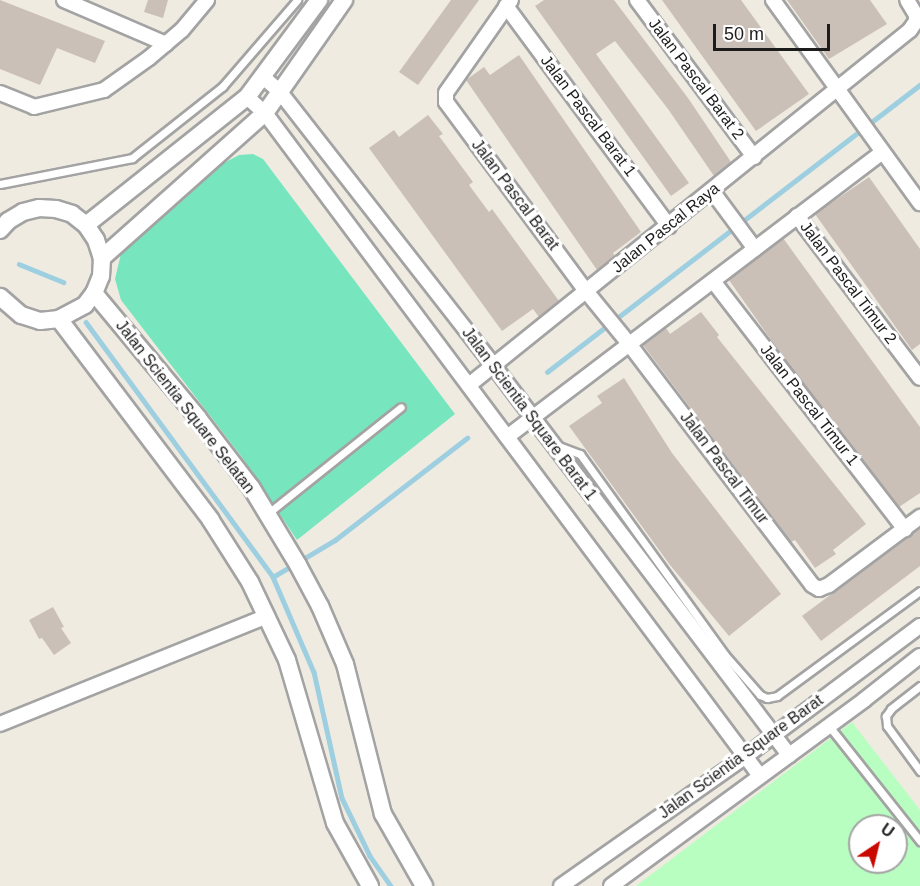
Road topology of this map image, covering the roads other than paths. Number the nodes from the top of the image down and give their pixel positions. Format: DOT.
graph roads {
  1 [pos="64,0"];
  2 [pos="207,0"];
  3 [pos="297,0"];
  4 [pos="319,0"];
  5 [pos="344,0"];
  6 [pos="637,0"];
  7 [pos="773,0"];
  8 [pos="908,0"];
  9 [pos="509,3"];
  10 [pos="166,44"];
  11 [pos="263,77"];
  12 [pos="839,89"];
  13 [pos="280,92"];
  14 [pos="0,93"];
  15 [pos="247,97"];
  16 [pos="265,113"];
  17 [pos="882,152"];
  18 [pos="754,157"];
  19 [pos="0,184"];
  20 [pos="712,191"];
  21 [pos="920,203"];
  22 [pos="797,216"];
  23 [pos="86,225"];
  24 [pos="669,226"];
  25 [pos="0,230"];
  26 [pos="755,249"];
  27 [pos="102,258"];
  28 [pos="713,281"];
  29 [pos="586,291"];
  30 [pos="94,293"];
  31 [pos="0,297"];
  32 [pos="604,314"];
  33 [pos="59,319"];
  34 [pos="625,339"];
  35 [pos="493,365"];
  36 [pos="920,378"];
  37 [pos="469,385"];
  38 [pos="401,406"];
  39 [pos="533,419"];
  40 [pos="507,437"];
  41 [pos="267,514"];
  42 [pos="920,517"];
  43 [pos="905,529"];
  44 [pos="920,591"];
  45 [pos="267,616"];
  46 [pos="920,626"];
  47 [pos="920,656"];
  48 [pos="722,658"];
  49 [pos="920,686"];
  50 [pos="814,704"];
  51 [pos="0,724"];
  52 [pos="829,726"];
  53 [pos="774,734"];
  54 [pos="789,755"];
  55 [pos="746,756"];
  56 [pos="920,771"];
  57 [pos="759,776"];
  58 [pos="920,841"];
  59 [pos="370,886"];
  60 [pos="424,886"];
  61 [pos="561,886"];
  62 [pos="611,886"];
  1 -- 10 [label="street"];
  2 -- 10 [label="street"];
  3 -- 19 [label="lane"];
  4 -- 11 [label="street"];
  5 -- 13 [label="street"];
  6 -- 18 [label="street, Jalan Pascal Barat 2"];
  7 -- 12 [label="street"];
  8 -- 12 [label="street, Jalan Pascal Raya"];
  9 -- 24 [label="street, Jalan Pascal Barat 1"];
  9 -- 29 [label="street, Jalan Pascal Barat"];
  10 -- 14 [label="street"];
  11 -- 13 [label="street, Jalan Scientia Square Barat 1"];
  11 -- 15 [label="street"];
  12 -- 17 [label="street"];
  12 -- 18 [label="street, Jalan Pascal Raya"];
  13 -- 16 [label="street"];
  13 -- 35 [label="street, Jalan Scientia Square Barat 1"];
  15 -- 16 [label="street, Jalan Scientia Square Barat 1"];
  15 -- 23 [label="street"];
  16 -- 27 [label="street"];
  16 -- 37 [label="street, Jalan Scientia Square Barat 1"];
  17 -- 21 [label="street"];
  17 -- 22 [label="street"];
  18 -- 20 [label="street, Jalan Pascal Raya"];
  20 -- 24 [label="street, Jalan Pascal Raya"];
  20 -- 26 [label="street"];
  22 -- 26 [label="street"];
  22 -- 36 [label="street, Jalan Pascal Timur 2"];
  23 -- 25 [label="street"];
  23 -- 27 [label="street"];
  24 -- 29 [label="street, Jalan Pascal Raya"];
  26 -- 28 [label="street"];
  27 -- 30 [label="street"];
  28 -- 34 [label="street"];
  28 -- 43 [label="street, Jalan Pascal Timur 1"];
  29 -- 32 [label="street, Jalan Pascal Barat"];
  29 -- 35 [label="street, Jalan Pascal Raya"];
  30 -- 33 [label="street"];
  30 -- 41 [label="street, Jalan Scientia Square Selatan"];
  31 -- 33 [label="street"];
  32 -- 34 [label="street, Jalan Pascal Timur"];
  33 -- 45 [label="street"];
  34 -- 39 [label="street"];
  34 -- 43 [label="street, Jalan Pascal Timur"];
  35 -- 37 [label="street, Jalan Pascal Raya"];
  35 -- 39 [label="street, Jalan Scientia Square Barat 1"];
  37 -- 40 [label="street, Jalan Scientia Square Barat 1"];
  38 -- 41 [label="lane"];
  39 -- 40 [label="street"];
  39 -- 48 [label="street, Jalan Scientia Square Barat 1"];
  40 -- 55 [label="street, Jalan Scientia Square Barat 1"];
  41 -- 60 [label="street, Jalan Scientia Square Selatan"];
  42 -- 43 [label="street"];
  44 -- 48 [label="lane"];
  45 -- 51 [label="street"];
  45 -- 59 [label="street"];
  46 -- 50 [label="street, Jalan Scientia Square Barat"];
  47 -- 52 [label="street, Jalan Scientia Square Barat"];
  48 -- 53 [label="street, Jalan Scientia Square Barat 1"];
  49 -- 56 [label="lane"];
  50 -- 52 [label="street"];
  50 -- 53 [label="street, Jalan Scientia Square Barat"];
  52 -- 54 [label="street, Jalan Scientia Square Barat"];
  52 -- 58 [label="lane"];
  53 -- 54 [label="street, Jalan Scientia Square Barat 1"];
  53 -- 55 [label="street, Jalan Scientia Square Barat"];
  54 -- 57 [label="street, Jalan Scientia Square Barat"];
  55 -- 57 [label="street, Jalan Scientia Square Barat 1"];
  55 -- 61 [label="street, Jalan Scientia Square Barat"];
  57 -- 62 [label="street, Jalan Scientia Square Barat"];
}
